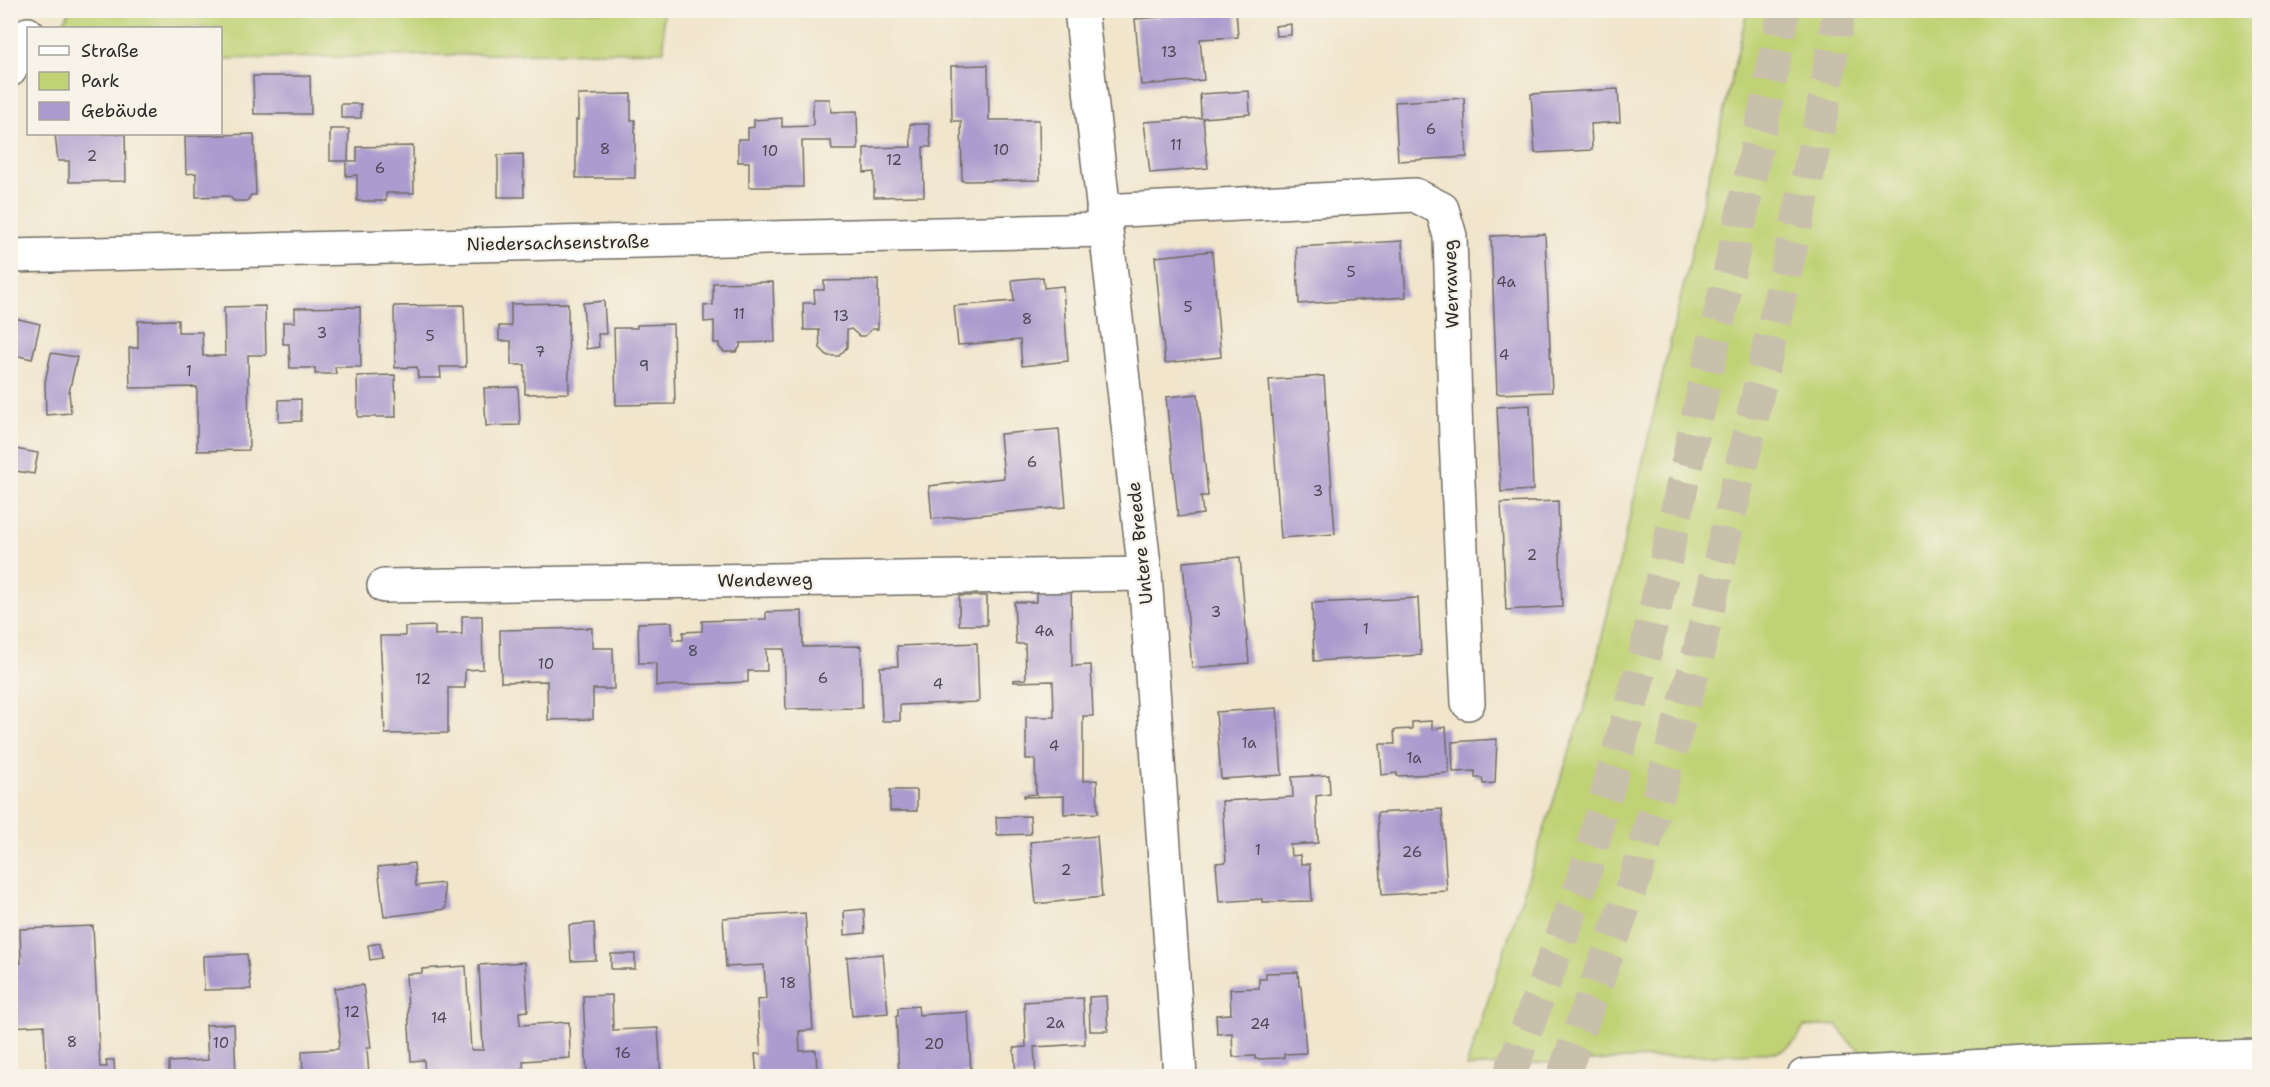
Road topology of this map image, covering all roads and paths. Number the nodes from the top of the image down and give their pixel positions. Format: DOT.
graph roads {
  1 [pos="42,10"];
  2 [pos="1081,10"];
  3 [pos="32,27"];
  4 [pos="27,36"];
  5 [pos="10,70"];
  6 [pos="1104,220"];
  7 [pos="10,256"];
  8 [pos="1145,574"];
  9 [pos="384,586"];
  10 [pos="1468,704"];
  11 [pos="2259,1056"];
  12 [pos="1884,1074"];
  13 [pos="1819,1076"];
  14 [pos="1180,1077"];
  1 -- 3 [label="street"];
  2 -- 6 [label="street, Untere Breede"];
  4 -- 5 [label="street"];
  6 -- 7 [label="street, Niedersachsenstraße"];
  6 -- 8 [label="street, Untere Breede"];
  6 -- 10 [label="street, Werraweg"];
  8 -- 9 [label="street, Wendeweg"];
  8 -- 14 [label="street, Untere Breede"];
  11 -- 12 [label="street"];
  12 -- 13 [label="street"];
}
